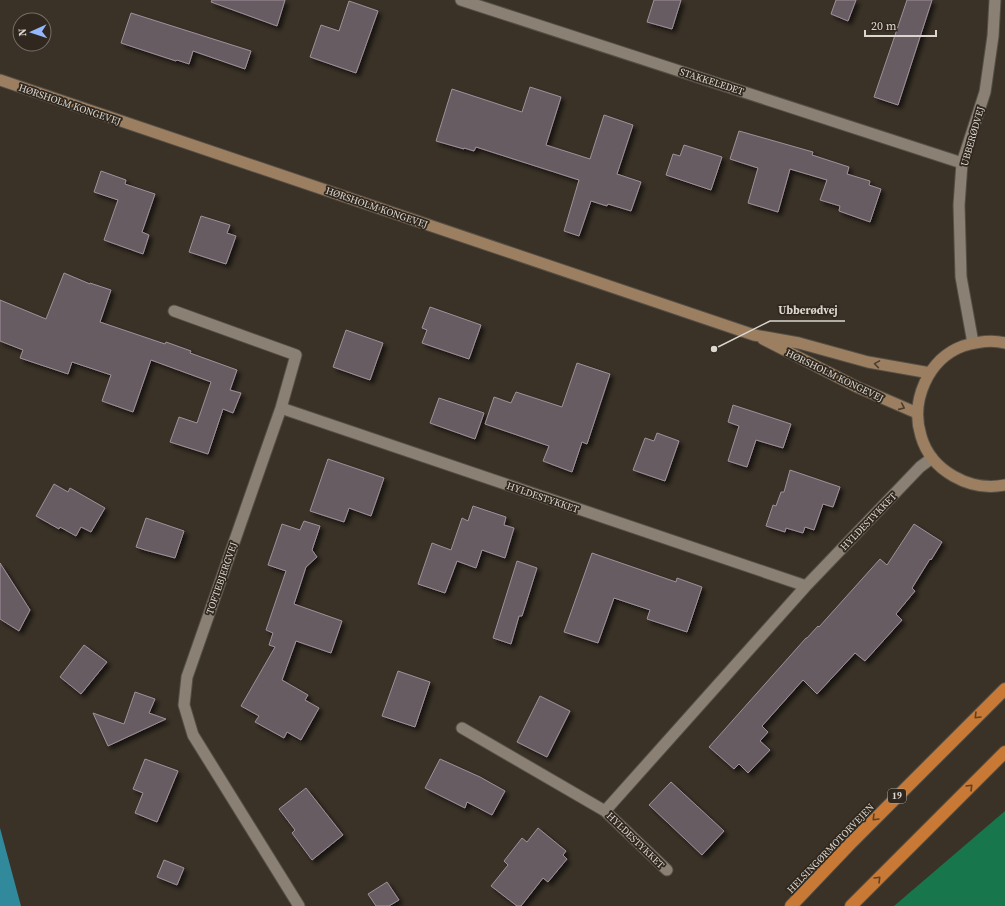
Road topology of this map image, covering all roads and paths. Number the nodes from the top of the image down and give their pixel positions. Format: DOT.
graph roads {
  1 [pos="461,0"];
  2 [pos="994,0"];
  3 [pos="0,80"];
  4 [pos="962,163"];
  5 [pos="174,311"];
  6 [pos="754,334"];
  7 [pos="973,343"];
  8 [pos="1005,343"];
  9 [pos="930,373"];
  10 [pos="281,408"];
  11 [pos="917,413"];
  12 [pos="932,458"];
  13 [pos="1005,485"];
  14 [pos="806,586"];
  15 [pos="1005,689"];
  16 [pos="462,728"];
  17 [pos="1005,752"];
  18 [pos="605,811"];
  19 [pos="667,870"];
  20 [pos="299,906"];
  21 [pos="791,906"];
  22 [pos="851,906"];
  1 -- 4 [label="street, STAKKELEDET"];
  2 -- 4 [label="street, UBBERØDVEJ"];
  3 -- 6 [label="main road, HØRSHOLM KONGEVEJ"];
  4 -- 7 [label="street, UBBERØDVEJ"];
  5 -- 10 [label="street, TOFTEBJERGVEJ"];
  9 -- 6 [label="main road, HØRSHOLM KONGEVEJ, one-way"];
  6 -- 11 [label="main road, HØRSHOLM KONGEVEJ, one-way"];
  7 -- 8 [label="main road"];
  7 -- 9 [label="main road"];
  9 -- 11 [label="main road"];
  10 -- 14 [label="street, HYLDESTYKKET"];
  10 -- 20 [label="street, TOFTEBJERGVEJ"];
  11 -- 12 [label="main road"];
  12 -- 13 [label="main road"];
  12 -- 14 [label="street, HYLDESTYKKET"];
  14 -- 18 [label="street, HYLDESTYKKET"];
  15 -- 21 [label="highway, HELSINGØRMOTORVEJEN / 19, one-way"];
  16 -- 18 [label="street, HYLDESTYKKET"];
  22 -- 17 [label="highway, one-way"];
  18 -- 19 [label="street, HYLDESTYKKET"];
}
